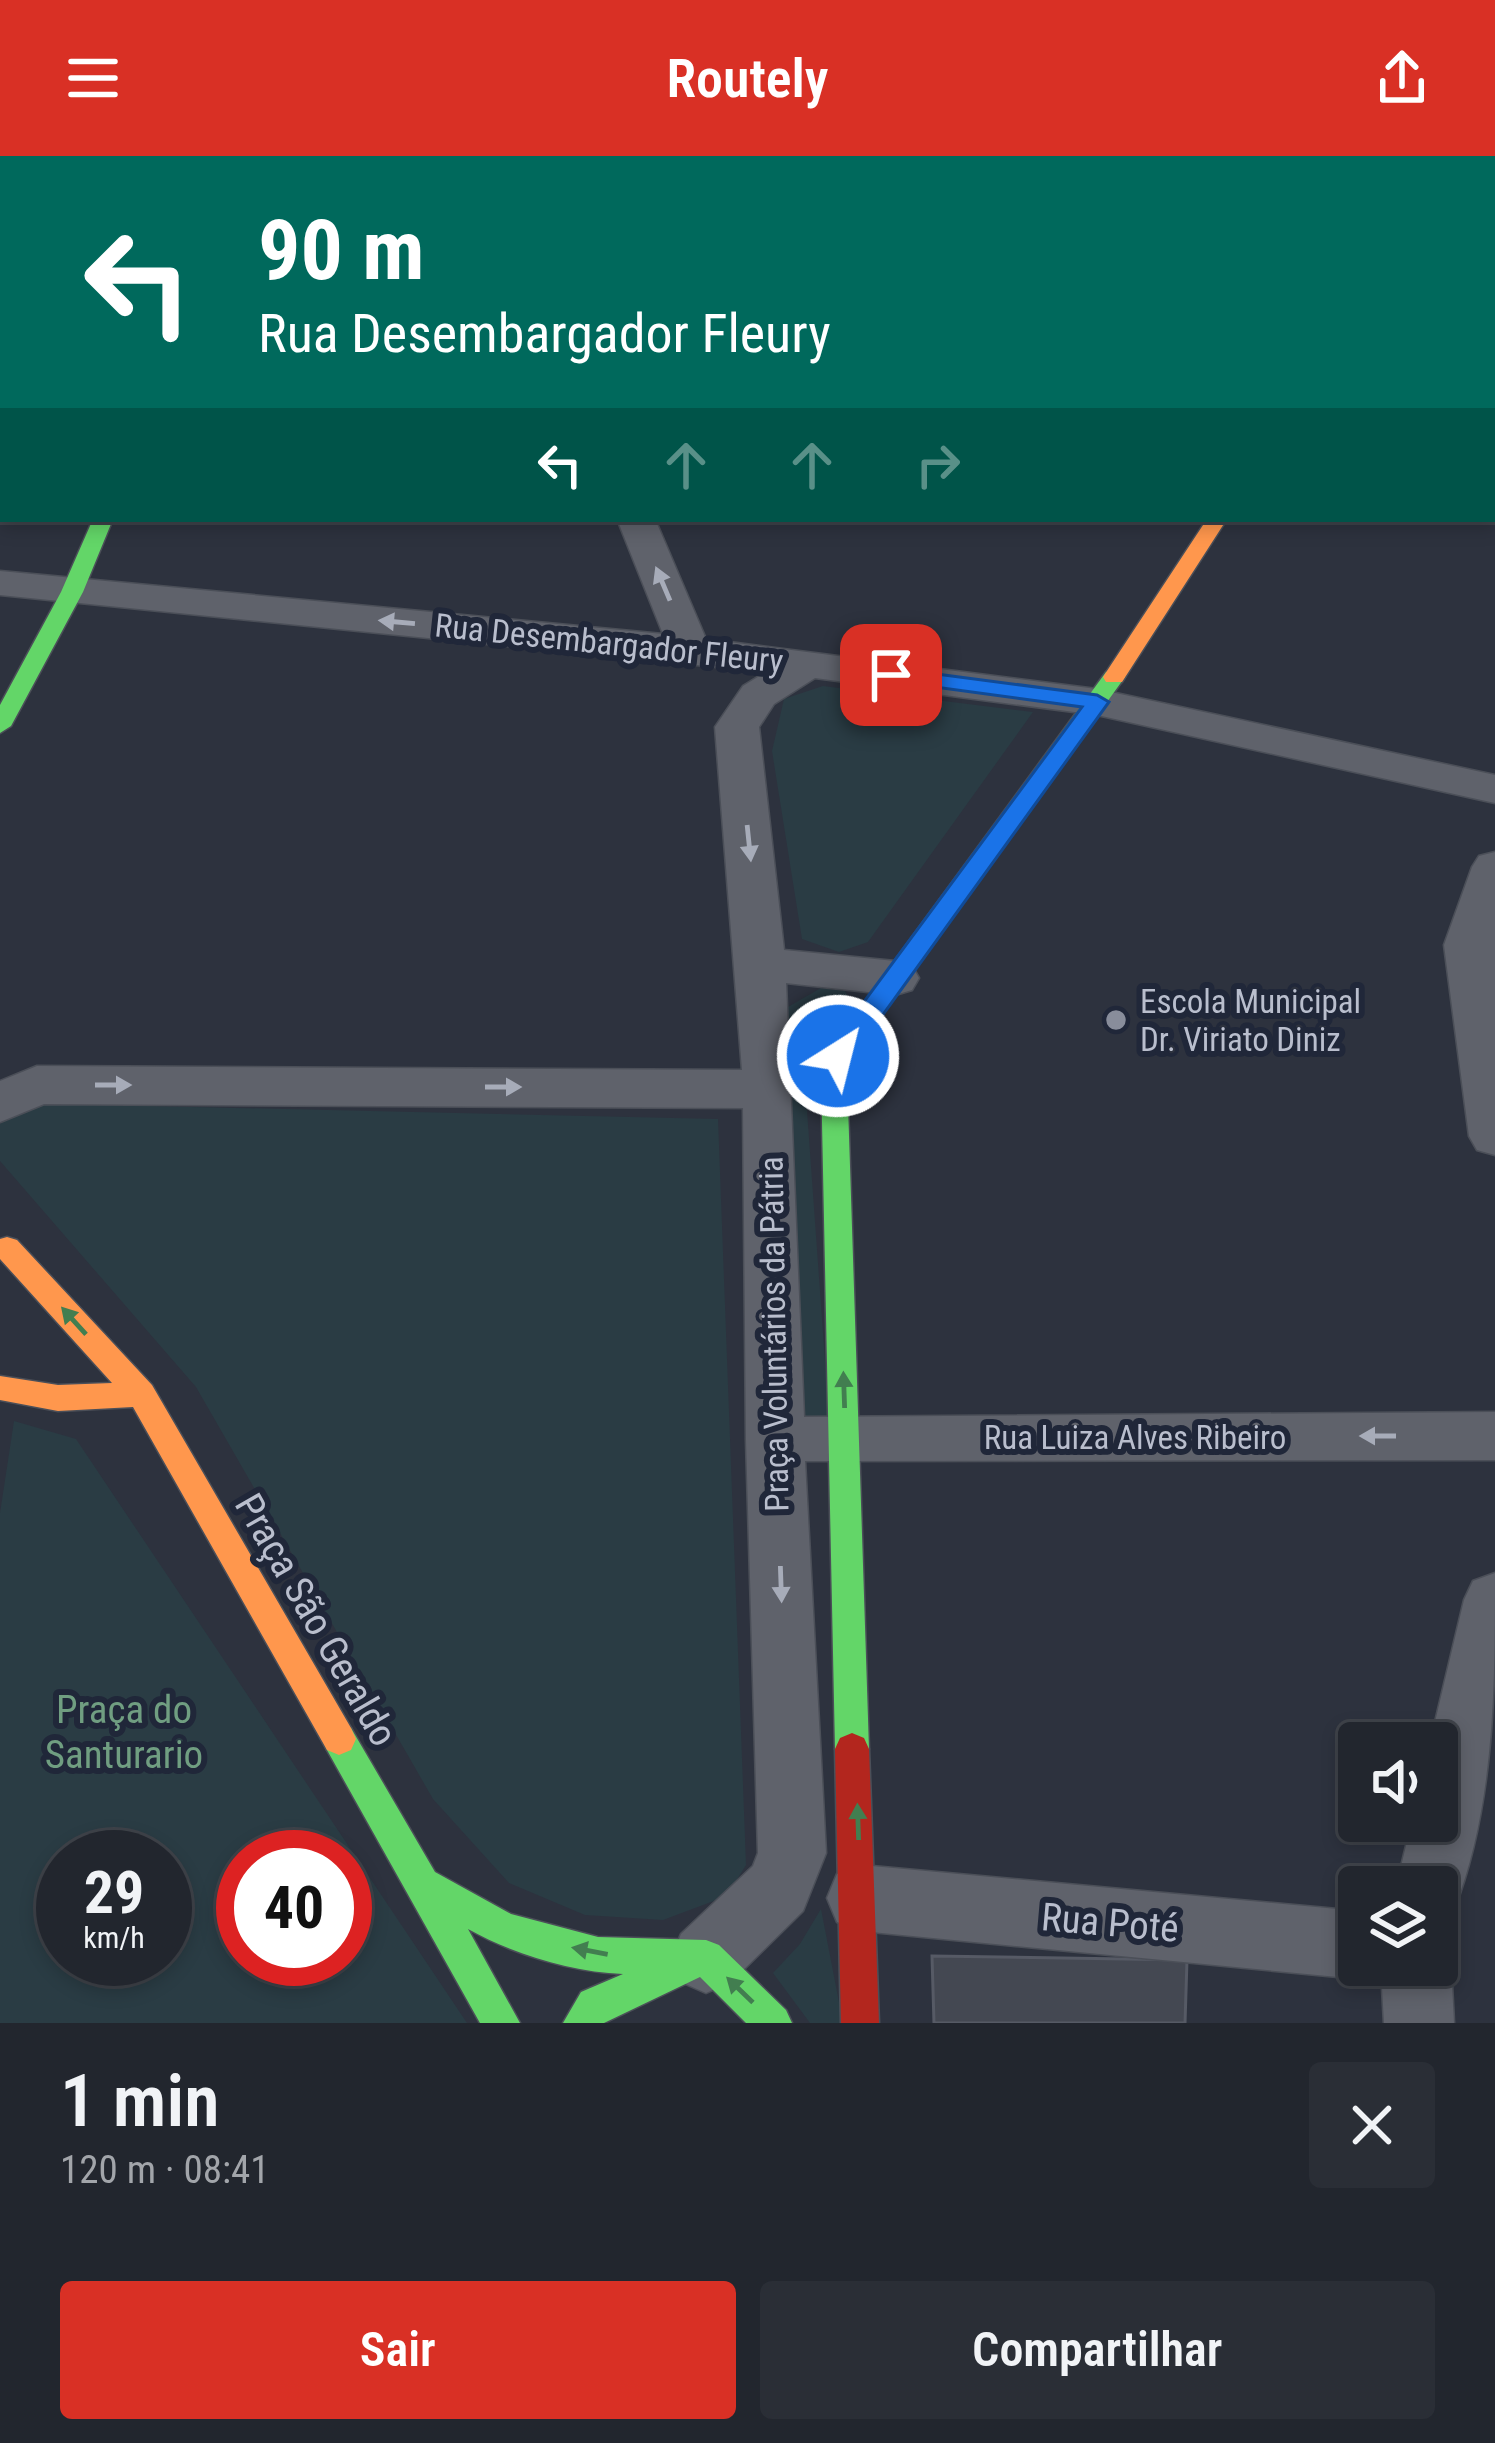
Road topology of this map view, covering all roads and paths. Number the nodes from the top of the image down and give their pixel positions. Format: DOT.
graph roads {
  1 [pos="102,522"];
  2 [pos="637,522"];
  3 [pos="1212,522"];
  4 [pos="0,583"];
  5 [pos="72,592"];
  6 [pos="690,649"];
  7 [pos="808,664"];
  8 [pos="1097,702"];
  9 [pos="0,726"];
  10 [pos="1495,789"];
  11 [pos="1495,867"];
  12 [pos="761,964"];
  13 [pos="895,978"];
  14 [pos="768,1089"];
  15 [pos="0,1103"];
  16 [pos="1495,1136"];
  17 [pos="4,1245"];
  18 [pos="14,1286"];
  19 [pos="0,1388"];
  20 [pos="141,1394"];
  21 [pos="1495,1436"];
  22 [pos="846,1439"];
  23 [pos="775,1440"];
  24 [pos="1495,1600"];
  25 [pos="1435,1866"];
  26 [pos="423,1885"];
  27 [pos="861,1898"];
  28 [pos="1338,1943"];
  29 [pos="706,1958"];
  30 [pos="1417,1986"];
  31 [pos="500,2023"];
  32 [pos="582,2023"];
  33 [pos="773,2023"];
  34 [pos="860,2023"];
  35 [pos="1419,2023"];
  1 -- 5 [label="street"];
  6 -- 2 [label="street, one-way"];
  3 -- 8 [label="street"];
  4 -- 5 [label="street, Rua Desembargador Fleury"];
  6 -- 5 [label="street, Rua Desembargador Fleury, one-way"];
  5 -- 9 [label="street"];
  6 -- 7 [label="street, Rua Desembargador Fleury"];
  7 -- 8 [label="street, Rua Desembargador Fleury"];
  7 -- 12 [label="street, Praça Voluntários da Pátria, one-way"];
  8 -- 10 [label="street, Rua Desembargador Fleury"];
  8 -- 13 [label="street"];
  11 -- 16 [label="street"];
  12 -- 13 [label="street"];
  12 -- 14 [label="street, Praça Voluntários da Pátria"];
  22 -- 13 [label="street, Praça Voluntários da Pátria, one-way"];
  15 -- 14 [label="street, one-way"];
  14 -- 23 [label="street, Praça Voluntários da Pátria"];
  17 -- 18 [label="street"];
  20 -- 17 [label="street, Praça São Geraldo, one-way"];
  19 -- 20 [label="street"];
  20 -- 26 [label="street, Praça São Geraldo"];
  21 -- 22 [label="street, Rua Luiza Alves Ribeiro, one-way"];
  22 -- 23 [label="street, Rua Luiza Alves Ribeiro"];
  27 -- 22 [label="street, Praça Voluntários da Pátria, one-way"];
  23 -- 29 [label="street, Praça Voluntários da Pátria, one-way"];
  24 -- 25 [label="street"];
  29 -- 26 [label="street, one-way"];
  26 -- 31 [label="street, Praça São Geraldo"];
  27 -- 28 [label="street, Rua Poté"];
  27 -- 34 [label="street, Praça Voluntários da Pátria"];
  29 -- 32 [label="street"];
  33 -- 29 [label="street, one-way"];
  30 -- 35 [label="street"];
}
